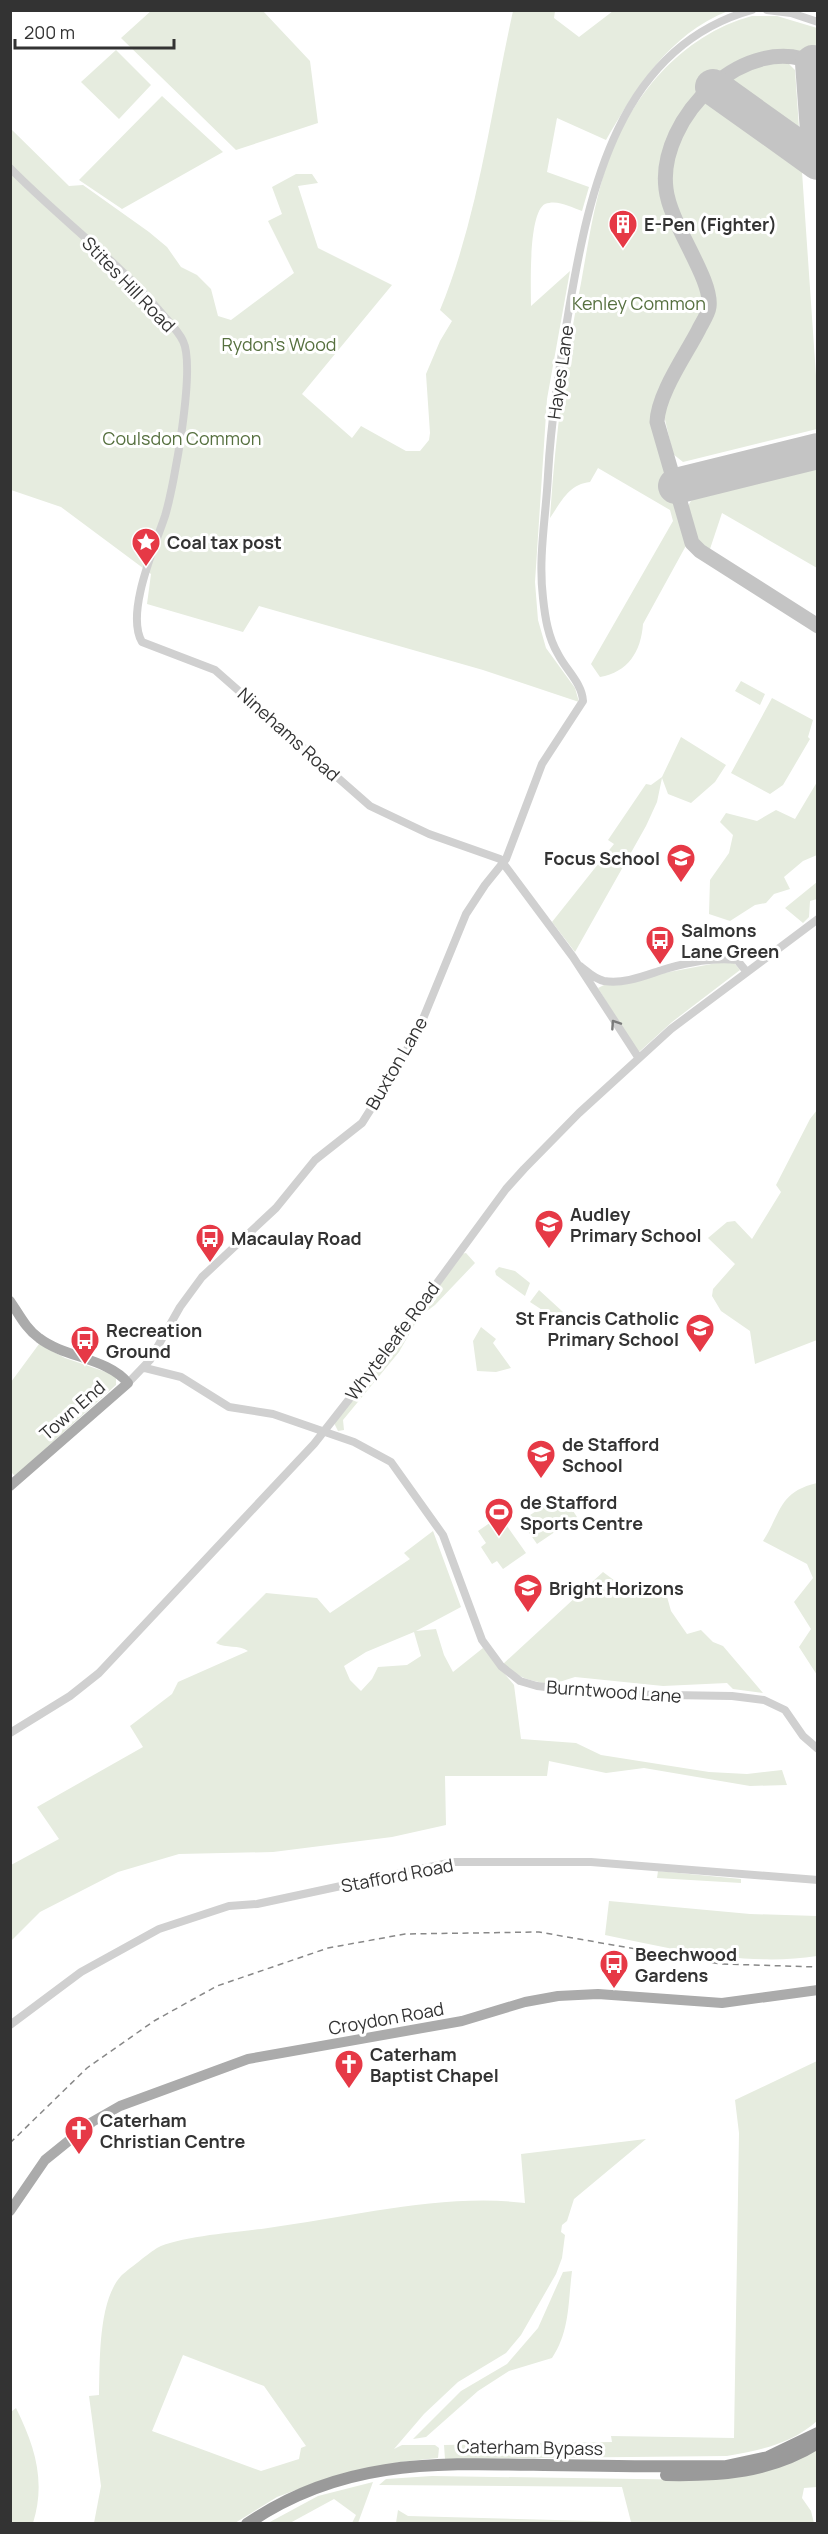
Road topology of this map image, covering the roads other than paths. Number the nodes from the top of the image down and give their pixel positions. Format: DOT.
graph roads {
  1 [pos="752,10"];
  2 [pos="767,10"];
  3 [pos="818,22"];
  4 [pos="10,168"];
  5 [pos="147,567"];
  6 [pos="581,690"];
  7 [pos="503,864"];
  8 [pos="818,919"];
  9 [pos="737,960"];
  10 [pos="758,962"];
  11 [pos="577,964"];
  12 [pos="746,971"];
  13 [pos="602,981"];
  14 [pos="594,991"];
  15 [pos="638,1058"];
  16 [pos="10,1301"];
  17 [pos="145,1368"];
  18 [pos="128,1383"];
  19 [pos="322,1431"];
  20 [pos="10,1486"];
  21 [pos="10,1733"];
  22 [pos="818,1749"];
  23 [pos="818,1880"];
  24 [pos="818,1990"];
  25 [pos="10,2025"];
  26 [pos="10,2211"];
  27 [pos="818,2433"];
  28 [pos="818,2443"];
  29 [pos="247,2523"];
  30 [pos="260,2523"];
  1 -- 6 [label="street, Hayes Lane"];
  2 -- 3 [label="street"];
  4 -- 5 [label="street, Stites Hill Road"];
  5 -- 7 [label="street, Ninehams Road"];
  6 -- 7 [label="street, Buxton Lane"];
  7 -- 11 [label="street"];
  7 -- 17 [label="street, Buxton Lane"];
  8 -- 10 [label="street, Whyteleafe Road"];
  9 -- 10 [label="street"];
  9 -- 12 [label="street"];
  9 -- 13 [label="street"];
  10 -- 12 [label="street, Whyteleafe Road"];
  11 -- 13 [label="street"];
  11 -- 14 [label="street"];
  12 -- 15 [label="street, Whyteleafe Road"];
  13 -- 14 [label="street"];
  15 -- 14 [label="street, one-way"];
  15 -- 19 [label="street, Whyteleafe Road"];
  16 -- 18 [label="main road"];
  17 -- 18 [label="street, Buxton Lane"];
  17 -- 19 [label="street, Burntwood Lane"];
  18 -- 20 [label="main road, Town End"];
  19 -- 21 [label="street, Whyteleafe Road"];
  19 -- 22 [label="street, Burntwood Lane"];
  23 -- 25 [label="street, Stafford Road"];
  24 -- 26 [label="main road, Croydon Road"];
  27 -- 29 [label="highway, Caterham Bypass"];
  28 -- 30 [label="highway, Caterham Bypass"];
}
